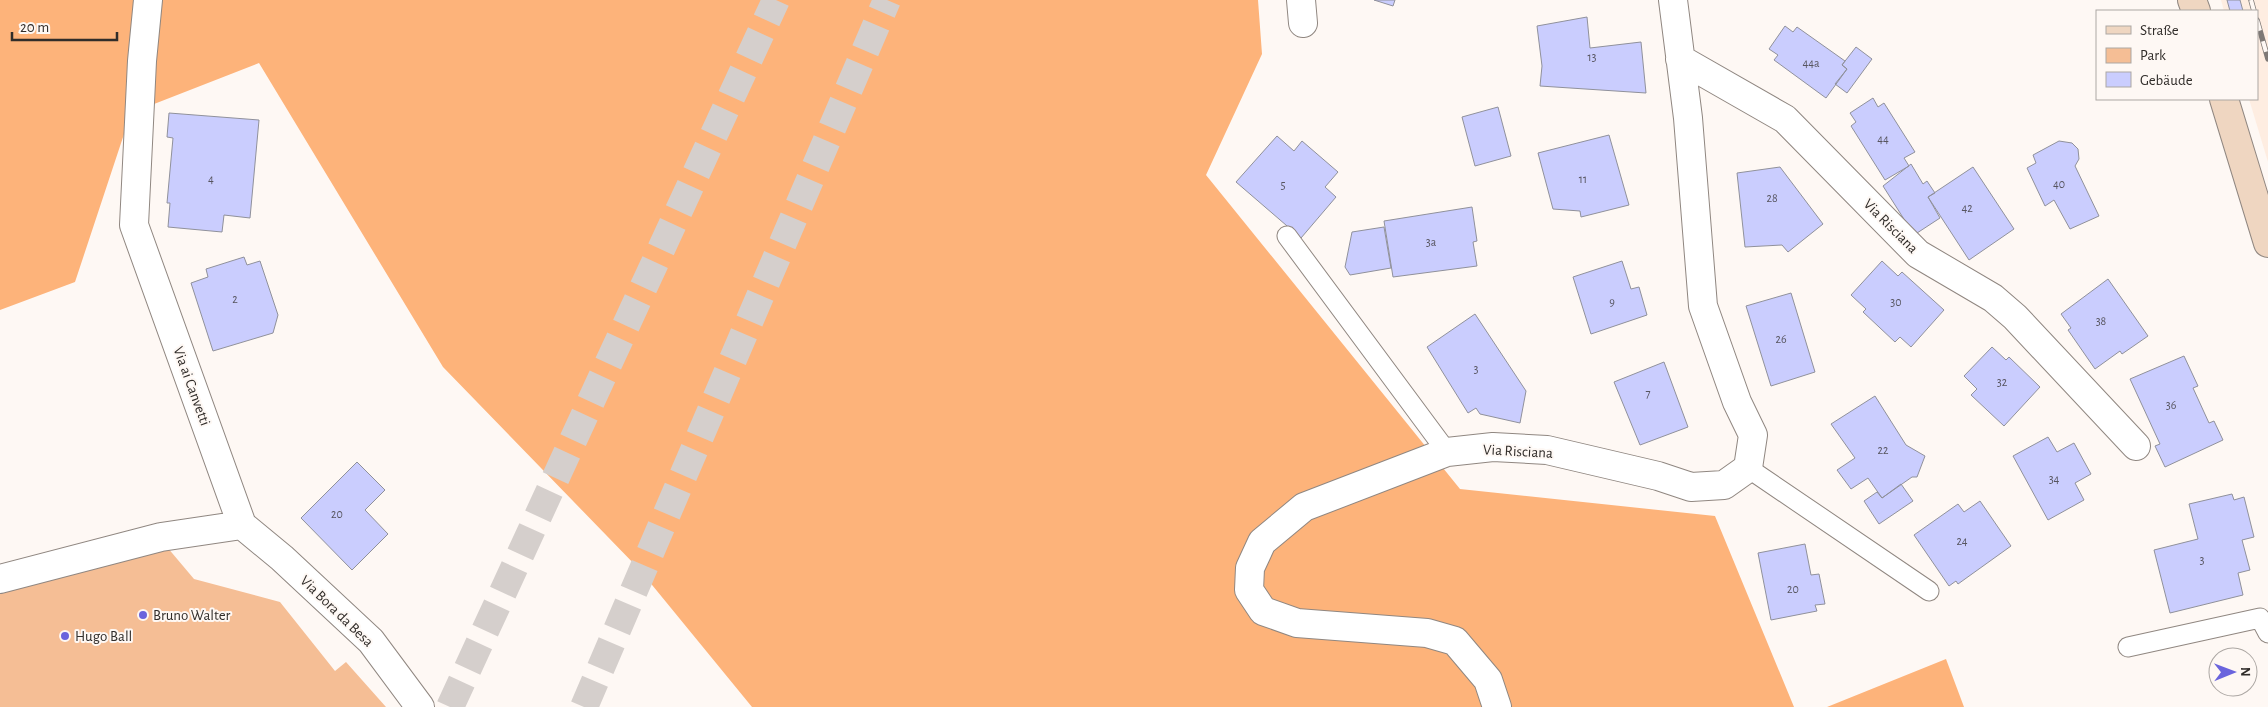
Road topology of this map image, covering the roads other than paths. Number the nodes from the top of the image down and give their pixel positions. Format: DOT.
graph roads {
  1 [pos="148,0"];
  2 [pos="1673,0"];
  3 [pos="1680,59"];
  4 [pos="2224,100"];
  5 [pos="1287,236"];
  6 [pos="2268,243"];
  7 [pos="2136,446"];
  8 [pos="1447,452"];
  9 [pos="1748,468"];
  10 [pos="242,525"];
  11 [pos="0,579"];
  12 [pos="1929,591"];
  13 [pos="2268,633"];
  14 [pos="2128,647"];
  15 [pos="420,707"];
  16 [pos="1497,707"];
  1 -- 10 [label="street, Via ai Canvetti"];
  2 -- 3 [label="street"];
  3 -- 7 [label="street, Via Risciana"];
  3 -- 9 [label="street"];
  4 -- 6 [label="main road"];
  5 -- 8 [label="lane"];
  8 -- 9 [label="street, Via Risciana"];
  8 -- 16 [label="street, Via Risciana"];
  9 -- 12 [label="lane"];
  10 -- 11 [label="street"];
  10 -- 15 [label="street, Via Bora da Besa"];
  13 -- 14 [label="lane"];
}
